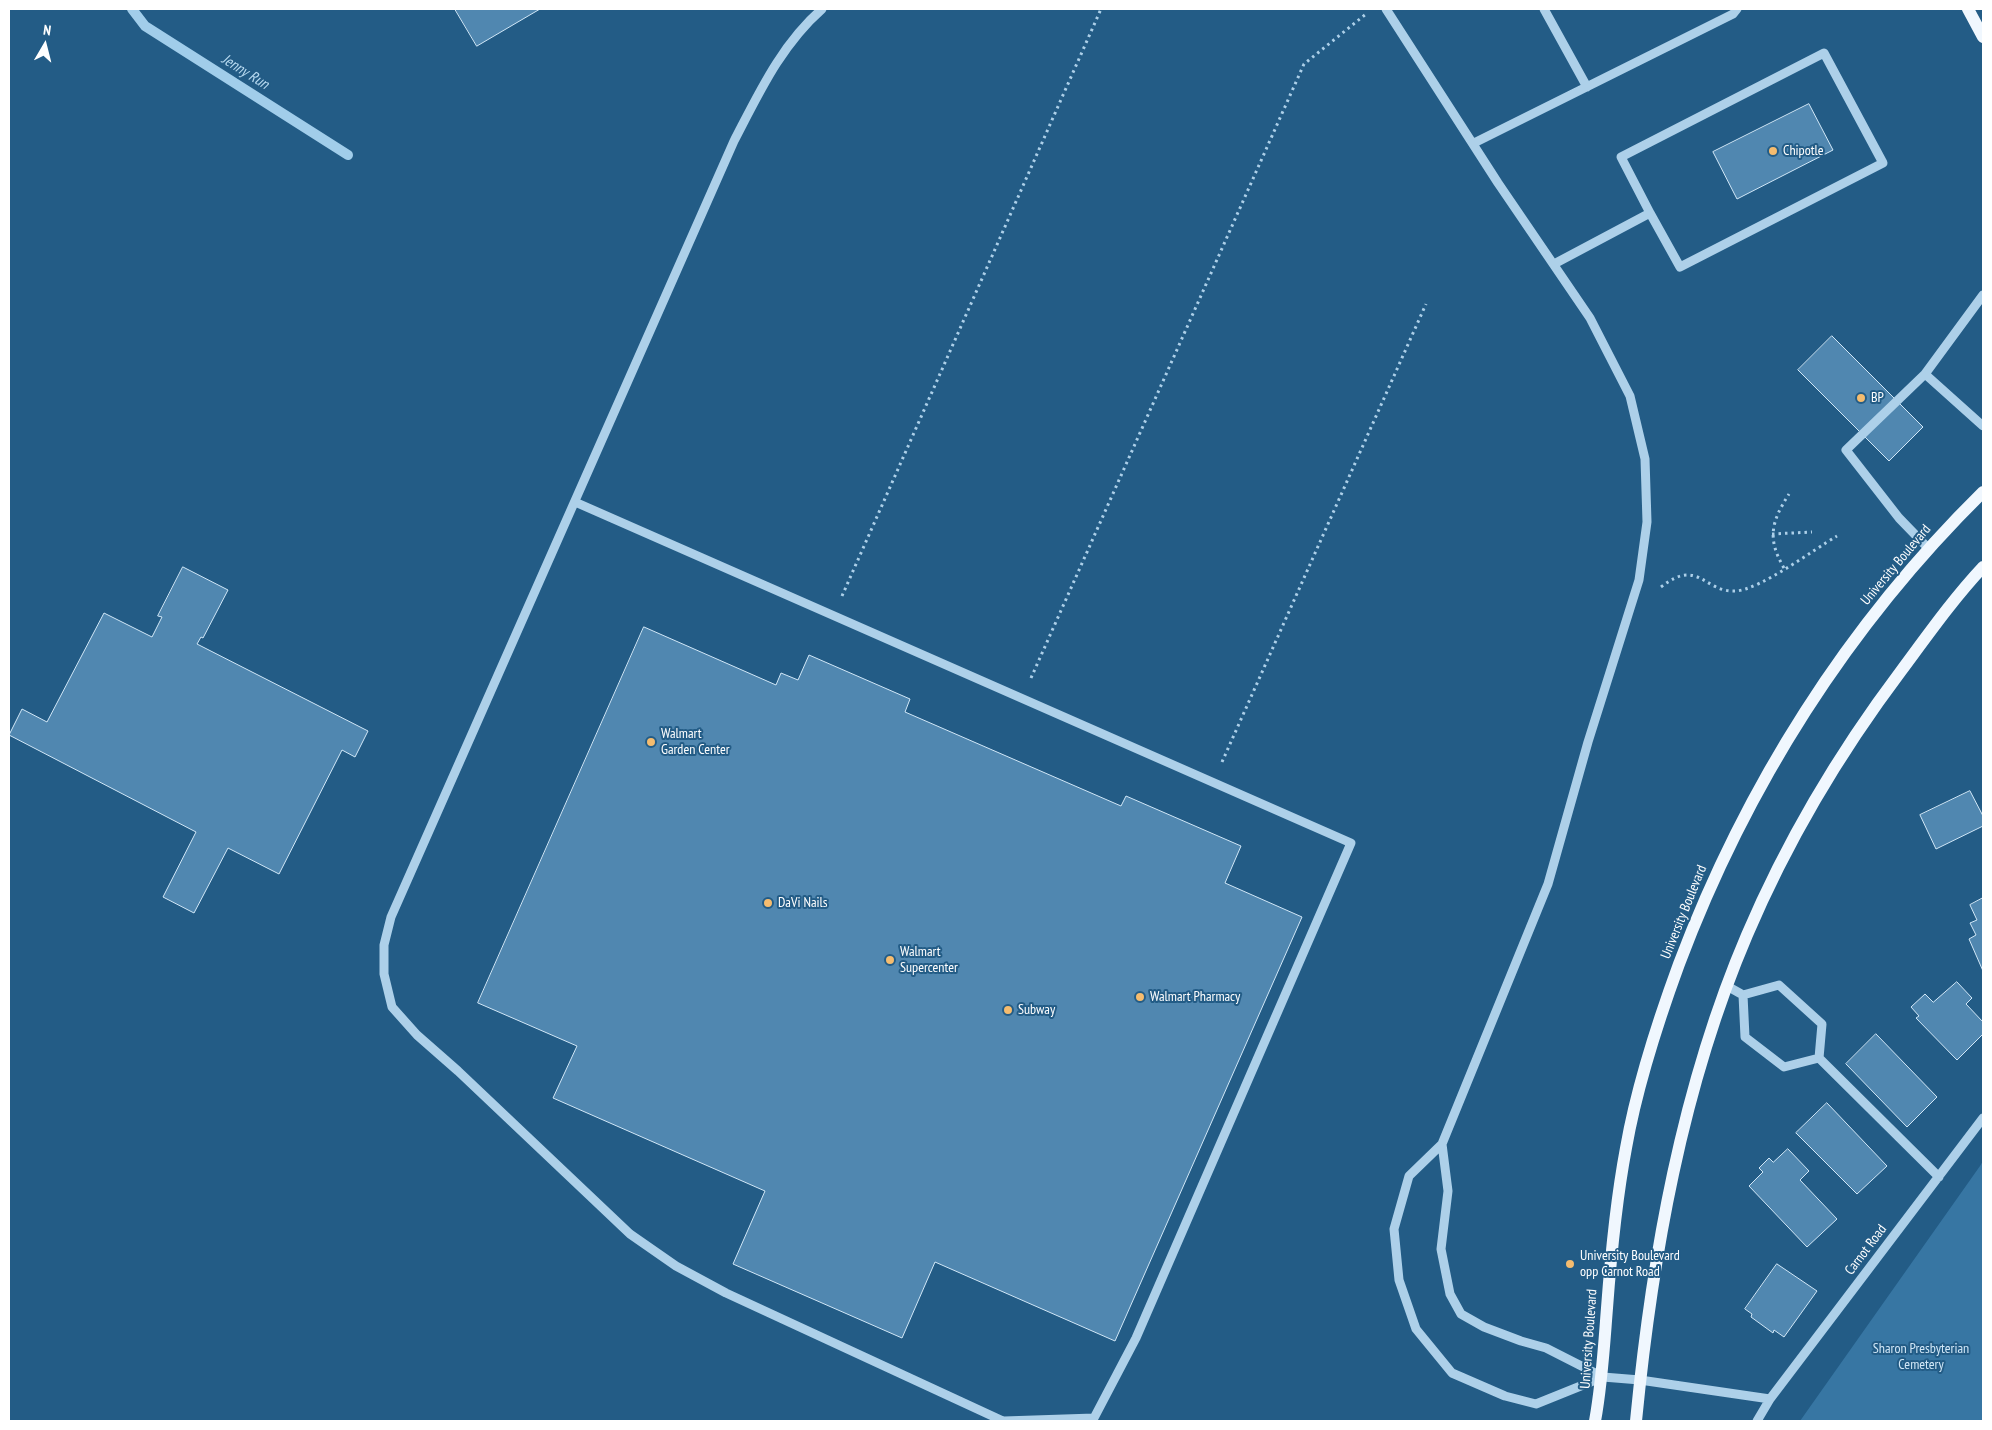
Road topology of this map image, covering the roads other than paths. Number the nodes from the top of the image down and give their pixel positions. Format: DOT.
graph roads {
  1 [pos="822,9"];
  2 [pos="1386,9"];
  3 [pos="1544,9"];
  4 [pos="1968,9"];
  5 [pos="1735,11"];
  6 [pos="1983,35"];
  7 [pos="1587,87"];
  8 [pos="1474,143"];
  9 [pos="1650,213"];
  10 [pos="1554,264"];
  11 [pos="1983,295"];
  12 [pos="1925,374"];
  13 [pos="1983,426"];
  14 [pos="1983,492"];
  15 [pos="575,502"];
  16 [pos="1929,548"];
  17 [pos="1983,567"];
  18 [pos="1727,986"];
  19 [pos="1743,995"];
  20 [pos="1819,1058"];
  21 [pos="1983,1118"];
  22 [pos="1442,1144"];
  23 [pos="1938,1177"];
  24 [pos="1603,1377"];
  25 [pos="1640,1380"];
  26 [pos="1770,1399"];
  27 [pos="1003,1421"];
  28 [pos="1595,1421"];
  29 [pos="1636,1421"];
  30 [pos="1757,1421"];
  1 -- 15 [label="street"];
  2 -- 8 [label="street"];
  3 -- 7 [label="street"];
  4 -- 6 [label="main road"];
  5 -- 7 [label="street"];
  7 -- 8 [label="street"];
  8 -- 10 [label="street"];
  9 -- 9 [label="street"];
  9 -- 10 [label="street"];
  10 -- 22 [label="street"];
  11 -- 12 [label="street"];
  12 -- 13 [label="street"];
  12 -- 16 [label="street"];
  14 -- 16 [label="main road, University Boulevard"];
  15 -- 27 [label="street"];
  15 -- 27 [label="street"];
  16 -- 24 [label="main road, University Boulevard"];
  17 -- 18 [label="main road"];
  18 -- 19 [label="street"];
  18 -- 25 [label="main road"];
  19 -- 20 [label="street"];
  19 -- 20 [label="street"];
  20 -- 23 [label="street"];
  21 -- 23 [label="street, Carnot Road"];
  22 -- 24 [label="street"];
  22 -- 24 [label="street"];
  23 -- 26 [label="street, Carnot Road"];
  24 -- 25 [label="street"];
  24 -- 28 [label="main road, University Boulevard"];
  25 -- 26 [label="street"];
  25 -- 29 [label="main road"];
  26 -- 30 [label="street, Carnot Road"];
}
